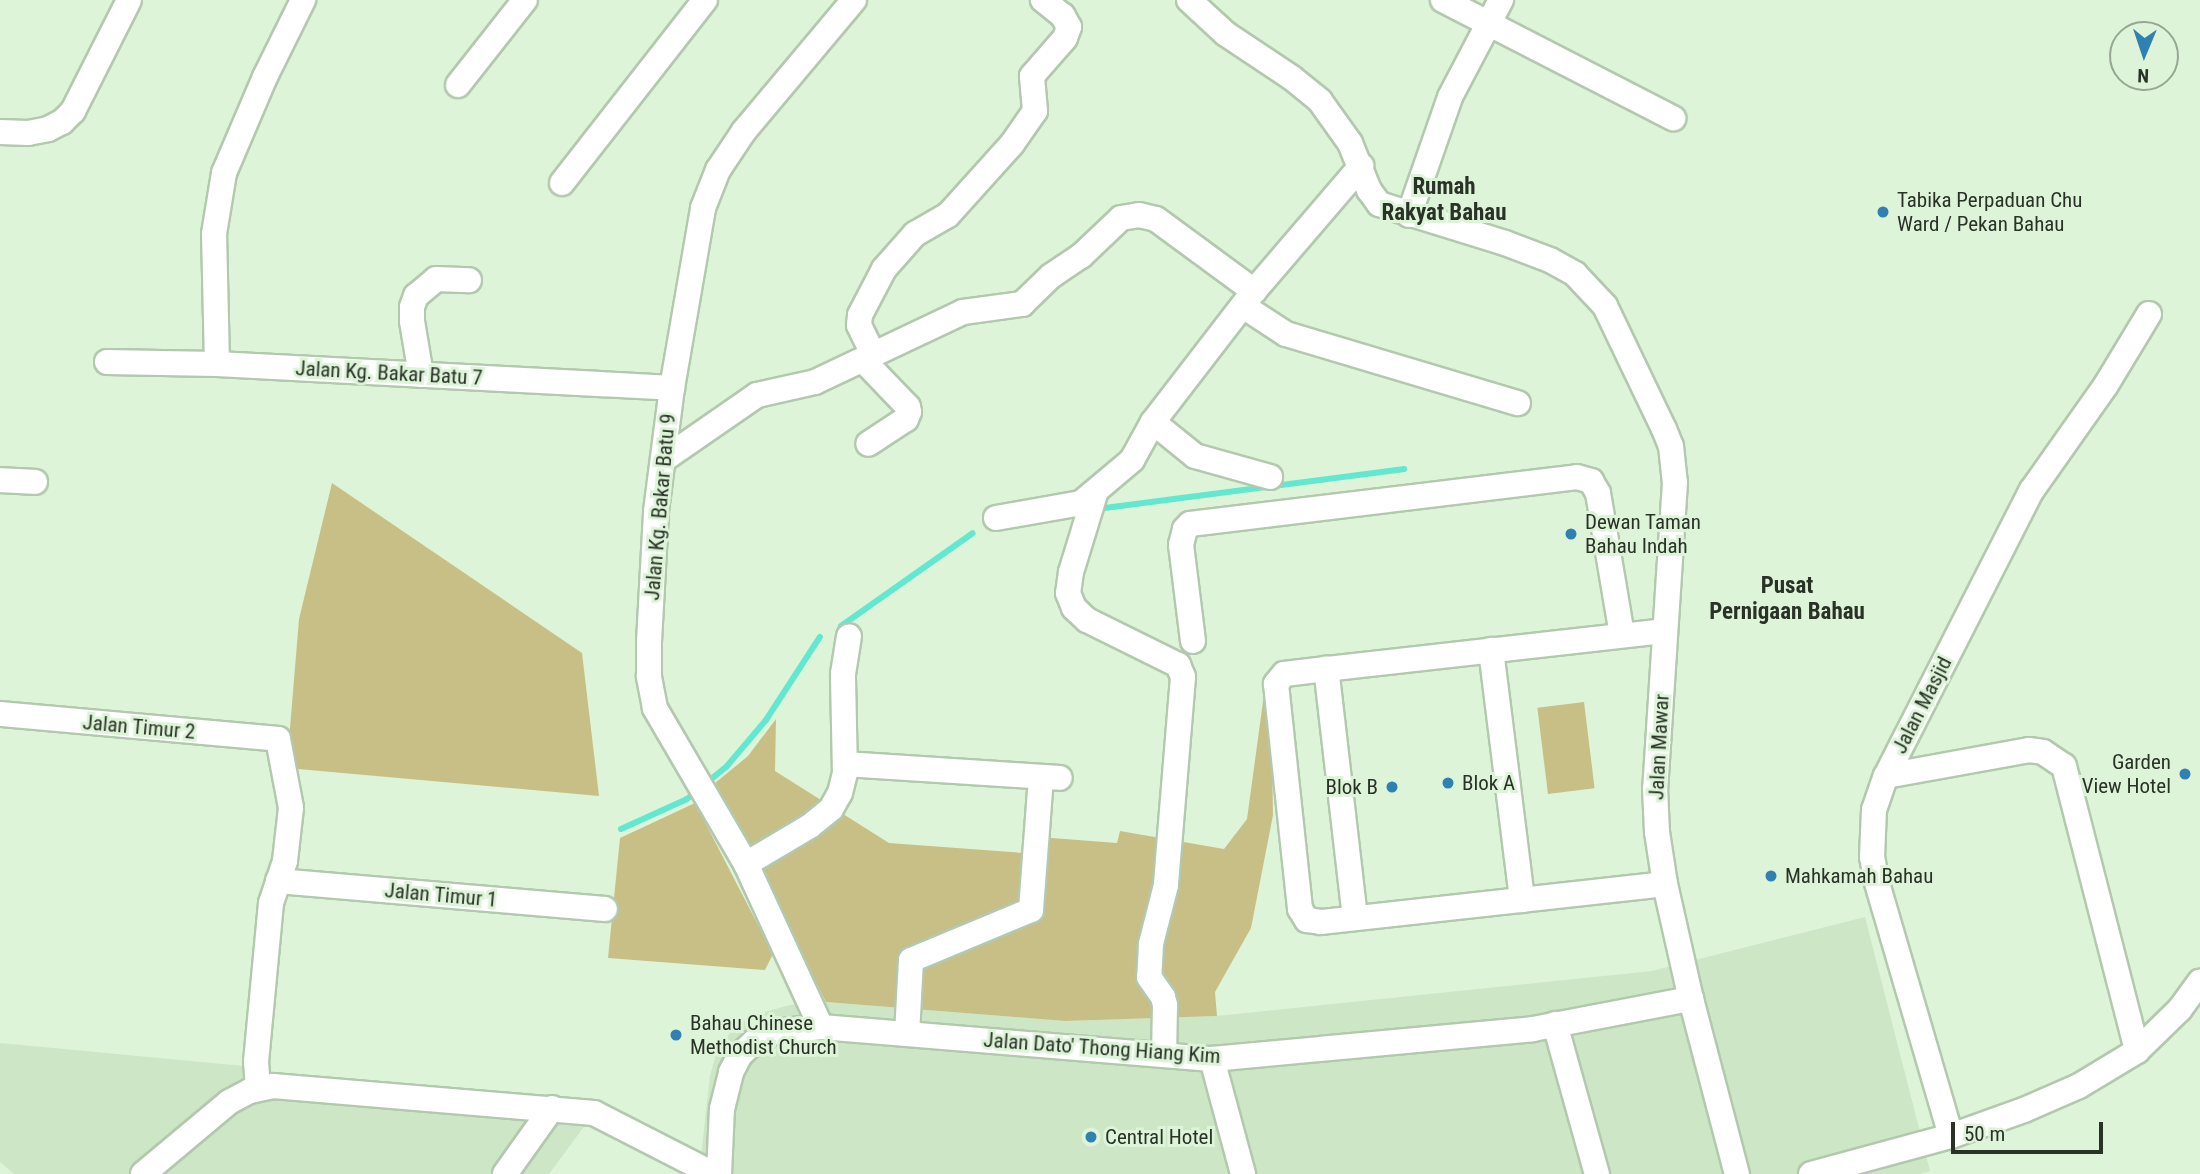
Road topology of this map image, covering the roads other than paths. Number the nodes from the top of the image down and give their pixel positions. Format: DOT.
graph roads {
  1 [pos="129,0"];
  2 [pos="303,0"];
  3 [pos="525,0"];
  4 [pos="705,0"];
  5 [pos="855,0"];
  6 [pos="1044,0"];
  7 [pos="1189,0"];
  8 [pos="1443,0"];
  9 [pos="1501,0"];
  10 [pos="1489,23"];
  11 [pos="458,85"];
  12 [pos="1673,118"];
  13 [pos="0,132"];
  14 [pos="1361,166"];
  15 [pos="562,183"];
  16 [pos="1409,215"];
  17 [pos="469,280"];
  18 [pos="1249,299"];
  19 [pos="2149,314"];
  20 [pos="868,357"];
  21 [pos="107,362"];
  22 [pos="217,364"];
  23 [pos="421,375"];
  24 [pos="672,388"];
  25 [pos="1518,403"];
  26 [pos="1153,422"];
  27 [pos="868,444"];
  28 [pos="663,460"];
  29 [pos="1270,477"];
  30 [pos="0,480"];
  31 [pos="35,482"];
  32 [pos="1092,505"];
  33 [pos="996,518"];
  34 [pos="1665,631"];
  35 [pos="1622,635"];
  36 [pos="849,636"];
  37 [pos="1192,640"];
  38 [pos="1491,650"];
  39 [pos="1326,669"];
  40 [pos="0,714"];
  41 [pos="845,764"];
  42 [pos="1886,776"];
  43 [pos="746,864"];
  44 [pos="278,881"];
  45 [pos="1665,884"];
  46 [pos="1522,900"];
  47 [pos="605,909"];
  48 [pos="1355,918"];
  49 [pos="2200,981"];
  50 [pos="1691,999"];
  51 [pos="1556,1024"];
  52 [pos="821,1027"];
  53 [pos="906,1034"];
  54 [pos="2137,1051"];
  55 [pos="1164,1055"];
  56 [pos="1212,1059"];
  57 [pos="258,1089"];
  58 [pos="552,1108"];
  59 [pos="1951,1136"];
  60 [pos="143,1174"];
  61 [pos="506,1174"];
  62 [pos="713,1174"];
  63 [pos="719,1174"];
  64 [pos="1242,1174"];
  65 [pos="1597,1174"];
  66 [pos="1737,1174"];
  67 [pos="1811,1174"];
  1 -- 13 [label="street"];
  2 -- 22 [label="street"];
  3 -- 11 [label="street"];
  4 -- 15 [label="street"];
  5 -- 24 [label="street, Jalan Kg. Bakar Batu 9"];
  6 -- 20 [label="street"];
  7 -- 14 [label="street, Jalan Mawar"];
  8 -- 10 [label="street"];
  9 -- 10 [label="street"];
  10 -- 12 [label="street"];
  10 -- 16 [label="street"];
  14 -- 16 [label="street, Jalan Mawar"];
  14 -- 18 [label="street"];
  16 -- 34 [label="street, Jalan Mawar"];
  17 -- 23 [label="street"];
  18 -- 20 [label="street"];
  18 -- 25 [label="street"];
  18 -- 26 [label="street"];
  19 -- 42 [label="street, Jalan Masjid"];
  20 -- 27 [label="street"];
  20 -- 28 [label="street"];
  21 -- 22 [label="street, Jalan Kg. Bakar Batu 7"];
  22 -- 23 [label="street, Jalan Kg. Bakar Batu 7"];
  23 -- 24 [label="street, Jalan Kg. Bakar Batu 7"];
  24 -- 28 [label="street, Jalan Kg. Bakar Batu 9"];
  26 -- 29 [label="street"];
  26 -- 32 [label="street"];
  28 -- 43 [label="street, Jalan Kg. Bakar Batu 9"];
  30 -- 31 [label="street"];
  32 -- 33 [label="street"];
  32 -- 55 [label="street"];
  34 -- 35 [label="street"];
  34 -- 45 [label="street, Jalan Mawar"];
  35 -- 37 [label="street"];
  35 -- 38 [label="street"];
  36 -- 41 [label="street"];
  38 -- 39 [label="street"];
  38 -- 46 [label="street"];
  39 -- 48 [label="street"];
  39 -- 48 [label="street"];
  40 -- 44 [label="street, Jalan Timur 2"];
  41 -- 43 [label="street"];
  41 -- 53 [label="street"];
  42 -- 54 [label="street"];
  42 -- 59 [label="street, Jalan Masjid"];
  43 -- 52 [label="street, Jalan Kg. Bakar Batu 9"];
  44 -- 47 [label="street, Jalan Timur 1"];
  44 -- 57 [label="street"];
  45 -- 46 [label="street"];
  45 -- 50 [label="street, Jalan Mawar"];
  46 -- 48 [label="street"];
  49 -- 54 [label="street"];
  50 -- 51 [label="street, Jalan Dato' Thong Hiang Kim"];
  50 -- 66 [label="street, Jalan Mawar"];
  51 -- 56 [label="street, Jalan Dato' Thong Hiang Kim"];
  51 -- 65 [label="street"];
  52 -- 53 [label="street, Jalan Dato' Thong Hiang Kim"];
  52 -- 63 [label="street, Jalan Dato' Thong Hiang Kim"];
  53 -- 55 [label="street, Jalan Dato' Thong Hiang Kim"];
  54 -- 59 [label="street"];
  55 -- 56 [label="street, Jalan Dato' Thong Hiang Kim"];
  56 -- 64 [label="street"];
  57 -- 58 [label="street"];
  57 -- 60 [label="street"];
  58 -- 61 [label="street"];
  58 -- 62 [label="street"];
  59 -- 67 [label="street"];
}
